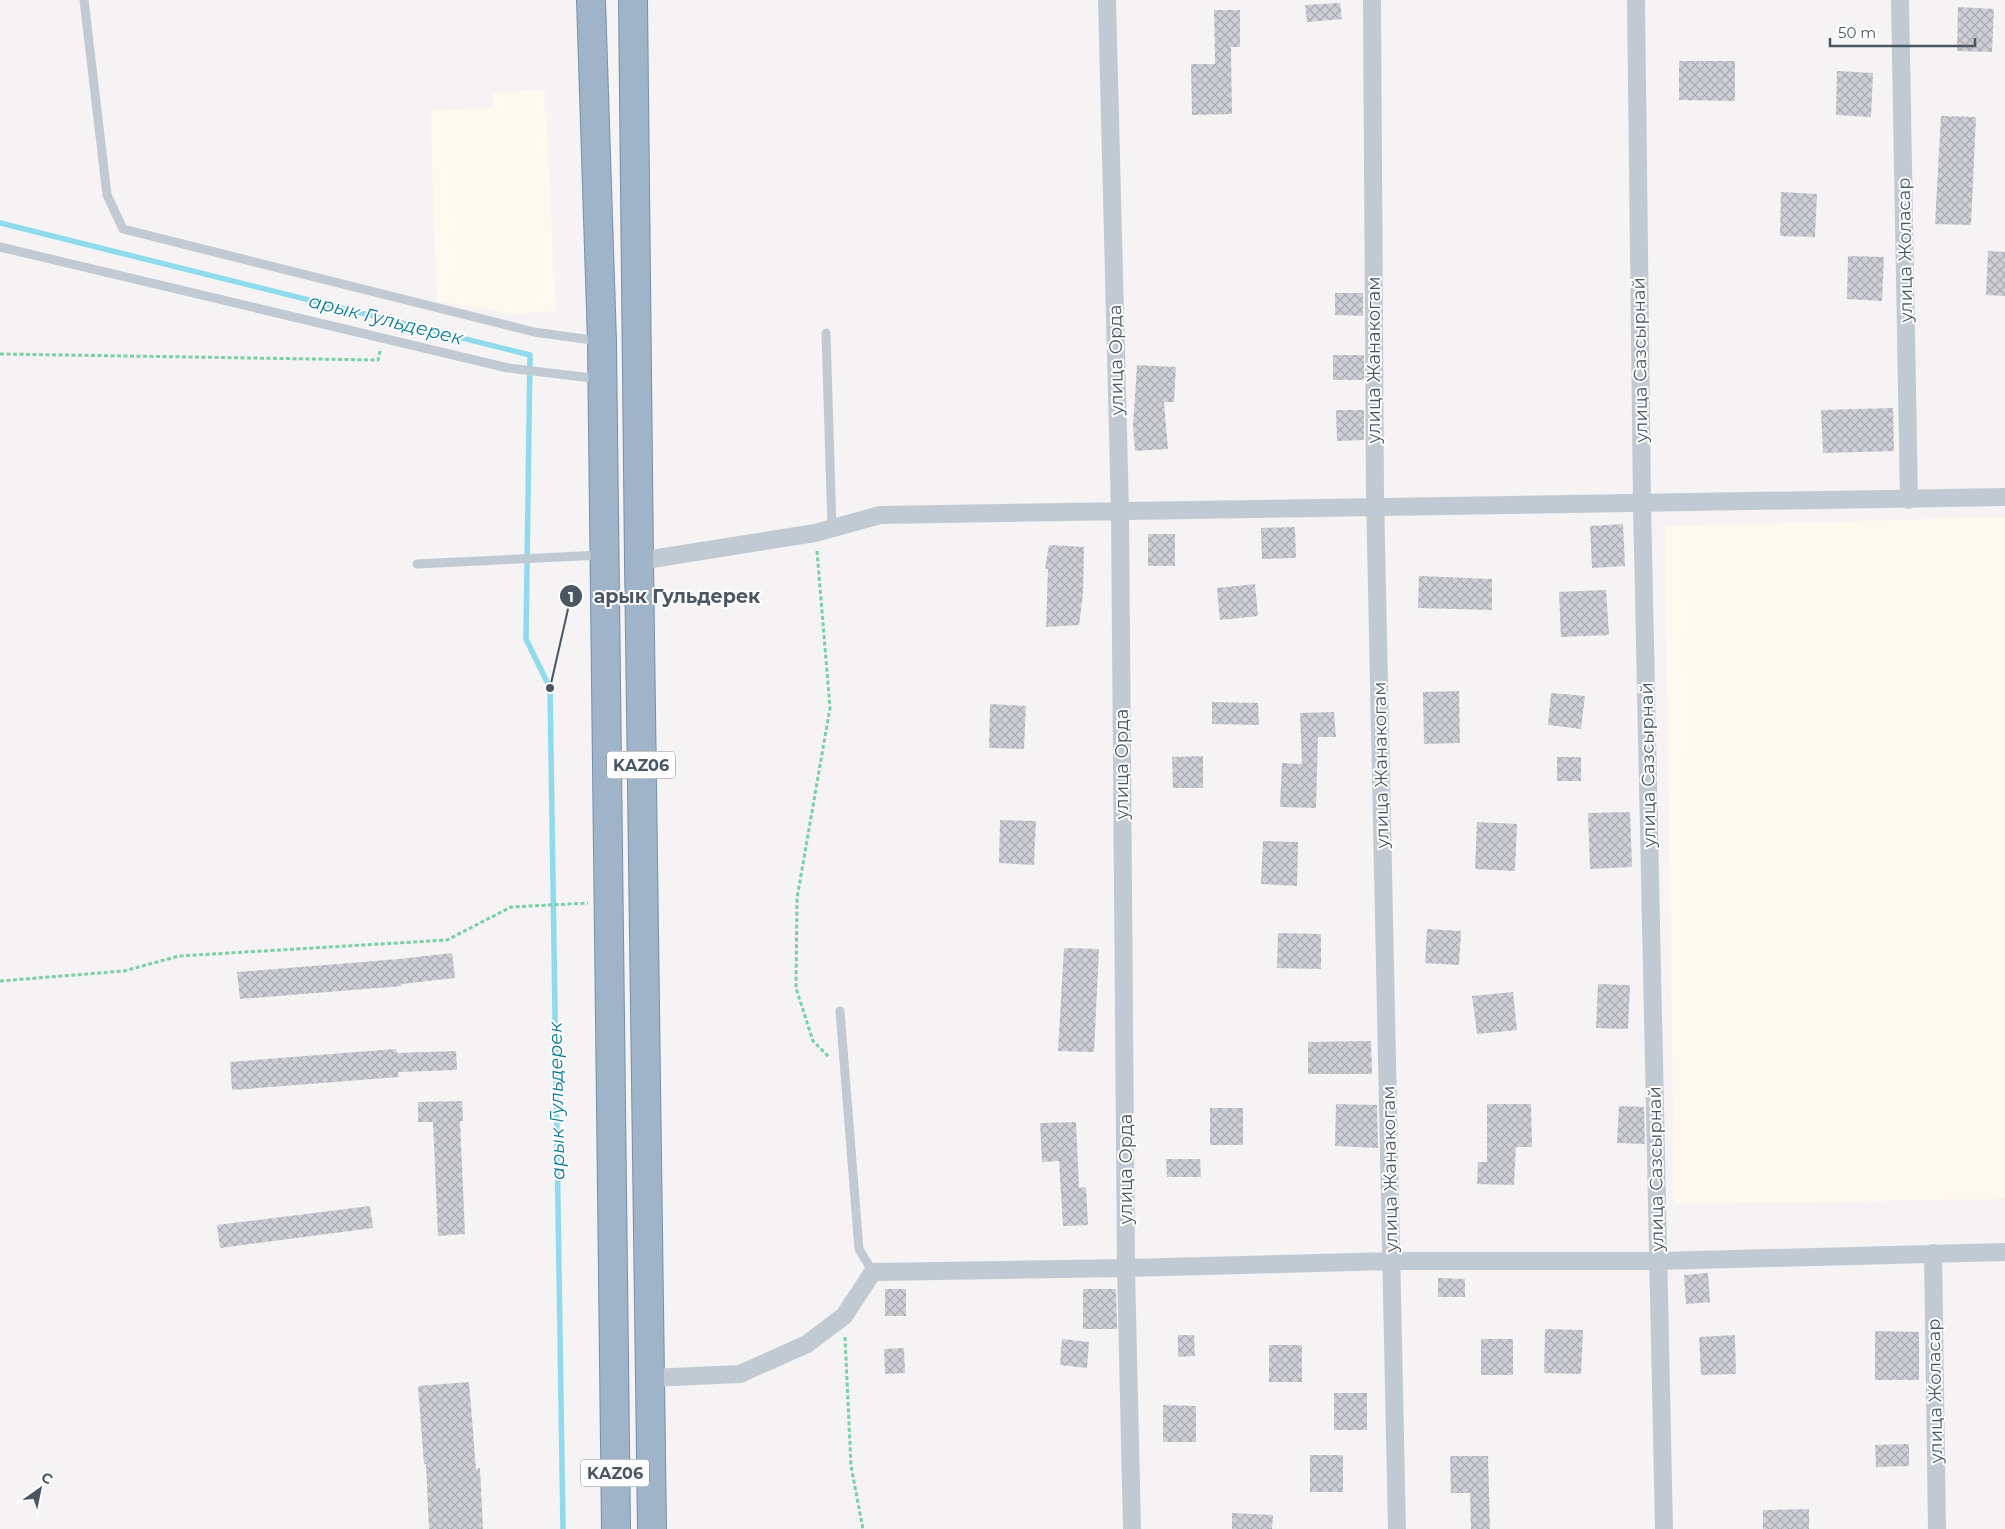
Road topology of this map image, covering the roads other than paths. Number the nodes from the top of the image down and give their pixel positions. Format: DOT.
graph roads {
  1 [pos="84,0"];
  2 [pos="591,0"];
  3 [pos="633,0"];
  4 [pos="1107,0"];
  5 [pos="1372,0"];
  6 [pos="1636,0"];
  7 [pos="1900,0"];
  8 [pos="0,247"];
  9 [pos="826,333"];
  10 [pos="602,342"];
  11 [pos="602,379"];
  12 [pos="2005,498"];
  13 [pos="1909,500"];
  14 [pos="1642,504"];
  15 [pos="1376,508"];
  16 [pos="1120,511"];
  17 [pos="823,531"];
  18 [pos="604,555"];
  19 [pos="638,561"];
  20 [pos="417,564"];
  21 [pos="840,1011"];
  22 [pos="2005,1252"];
  23 [pos="1933,1253"];
  24 [pos="1392,1261"];
  25 [pos="1658,1262"];
  26 [pos="1126,1268"];
  27 [pos="873,1272"];
  28 [pos="650,1378"];
  29 [pos="614,1416"];
  30 [pos="650,1416"];
  31 [pos="616,1529"];
  32 [pos="652,1529"];
  33 [pos="1132,1529"];
  34 [pos="1397,1529"];
  35 [pos="1664,1529"];
  36 [pos="1937,1529"];
  1 -- 10 [label="lane"];
  2 -- 10 [label="highway, KАZ06"];
  3 -- 19 [label="highway, KАZ06"];
  4 -- 16 [label="street, улица Орда"];
  5 -- 15 [label="street, улица Жанакогам"];
  6 -- 14 [label="street, улица Сазсырнай"];
  7 -- 13 [label="street, улица Жоласар"];
  8 -- 11 [label="lane"];
  9 -- 17 [label="lane"];
  10 -- 11 [label="highway, KАZ06"];
  11 -- 18 [label="highway, KАZ06"];
  12 -- 13 [label="street"];
  13 -- 14 [label="street"];
  14 -- 15 [label="street"];
  14 -- 25 [label="street, улица Сазсырнай"];
  15 -- 16 [label="street"];
  15 -- 24 [label="street, улица Жанакогам"];
  16 -- 17 [label="street"];
  16 -- 26 [label="street, улица Орда"];
  17 -- 19 [label="street"];
  18 -- 20 [label="lane"];
  18 -- 29 [label="highway, KАZ06"];
  19 -- 28 [label="highway, KАZ06"];
  21 -- 27 [label="lane"];
  22 -- 23 [label="street"];
  23 -- 25 [label="street"];
  23 -- 36 [label="street, улица Жоласар"];
  24 -- 25 [label="street"];
  24 -- 26 [label="street"];
  24 -- 34 [label="street, улица Жанакогам"];
  25 -- 35 [label="street, улица Сазсырнай"];
  26 -- 27 [label="street"];
  26 -- 33 [label="street, улица Орда"];
  27 -- 28 [label="street"];
  28 -- 30 [label="highway, KАZ06"];
  29 -- 30 [label="highway"];
  29 -- 31 [label="highway, KАZ06"];
  30 -- 32 [label="highway, KАZ06"];
}
